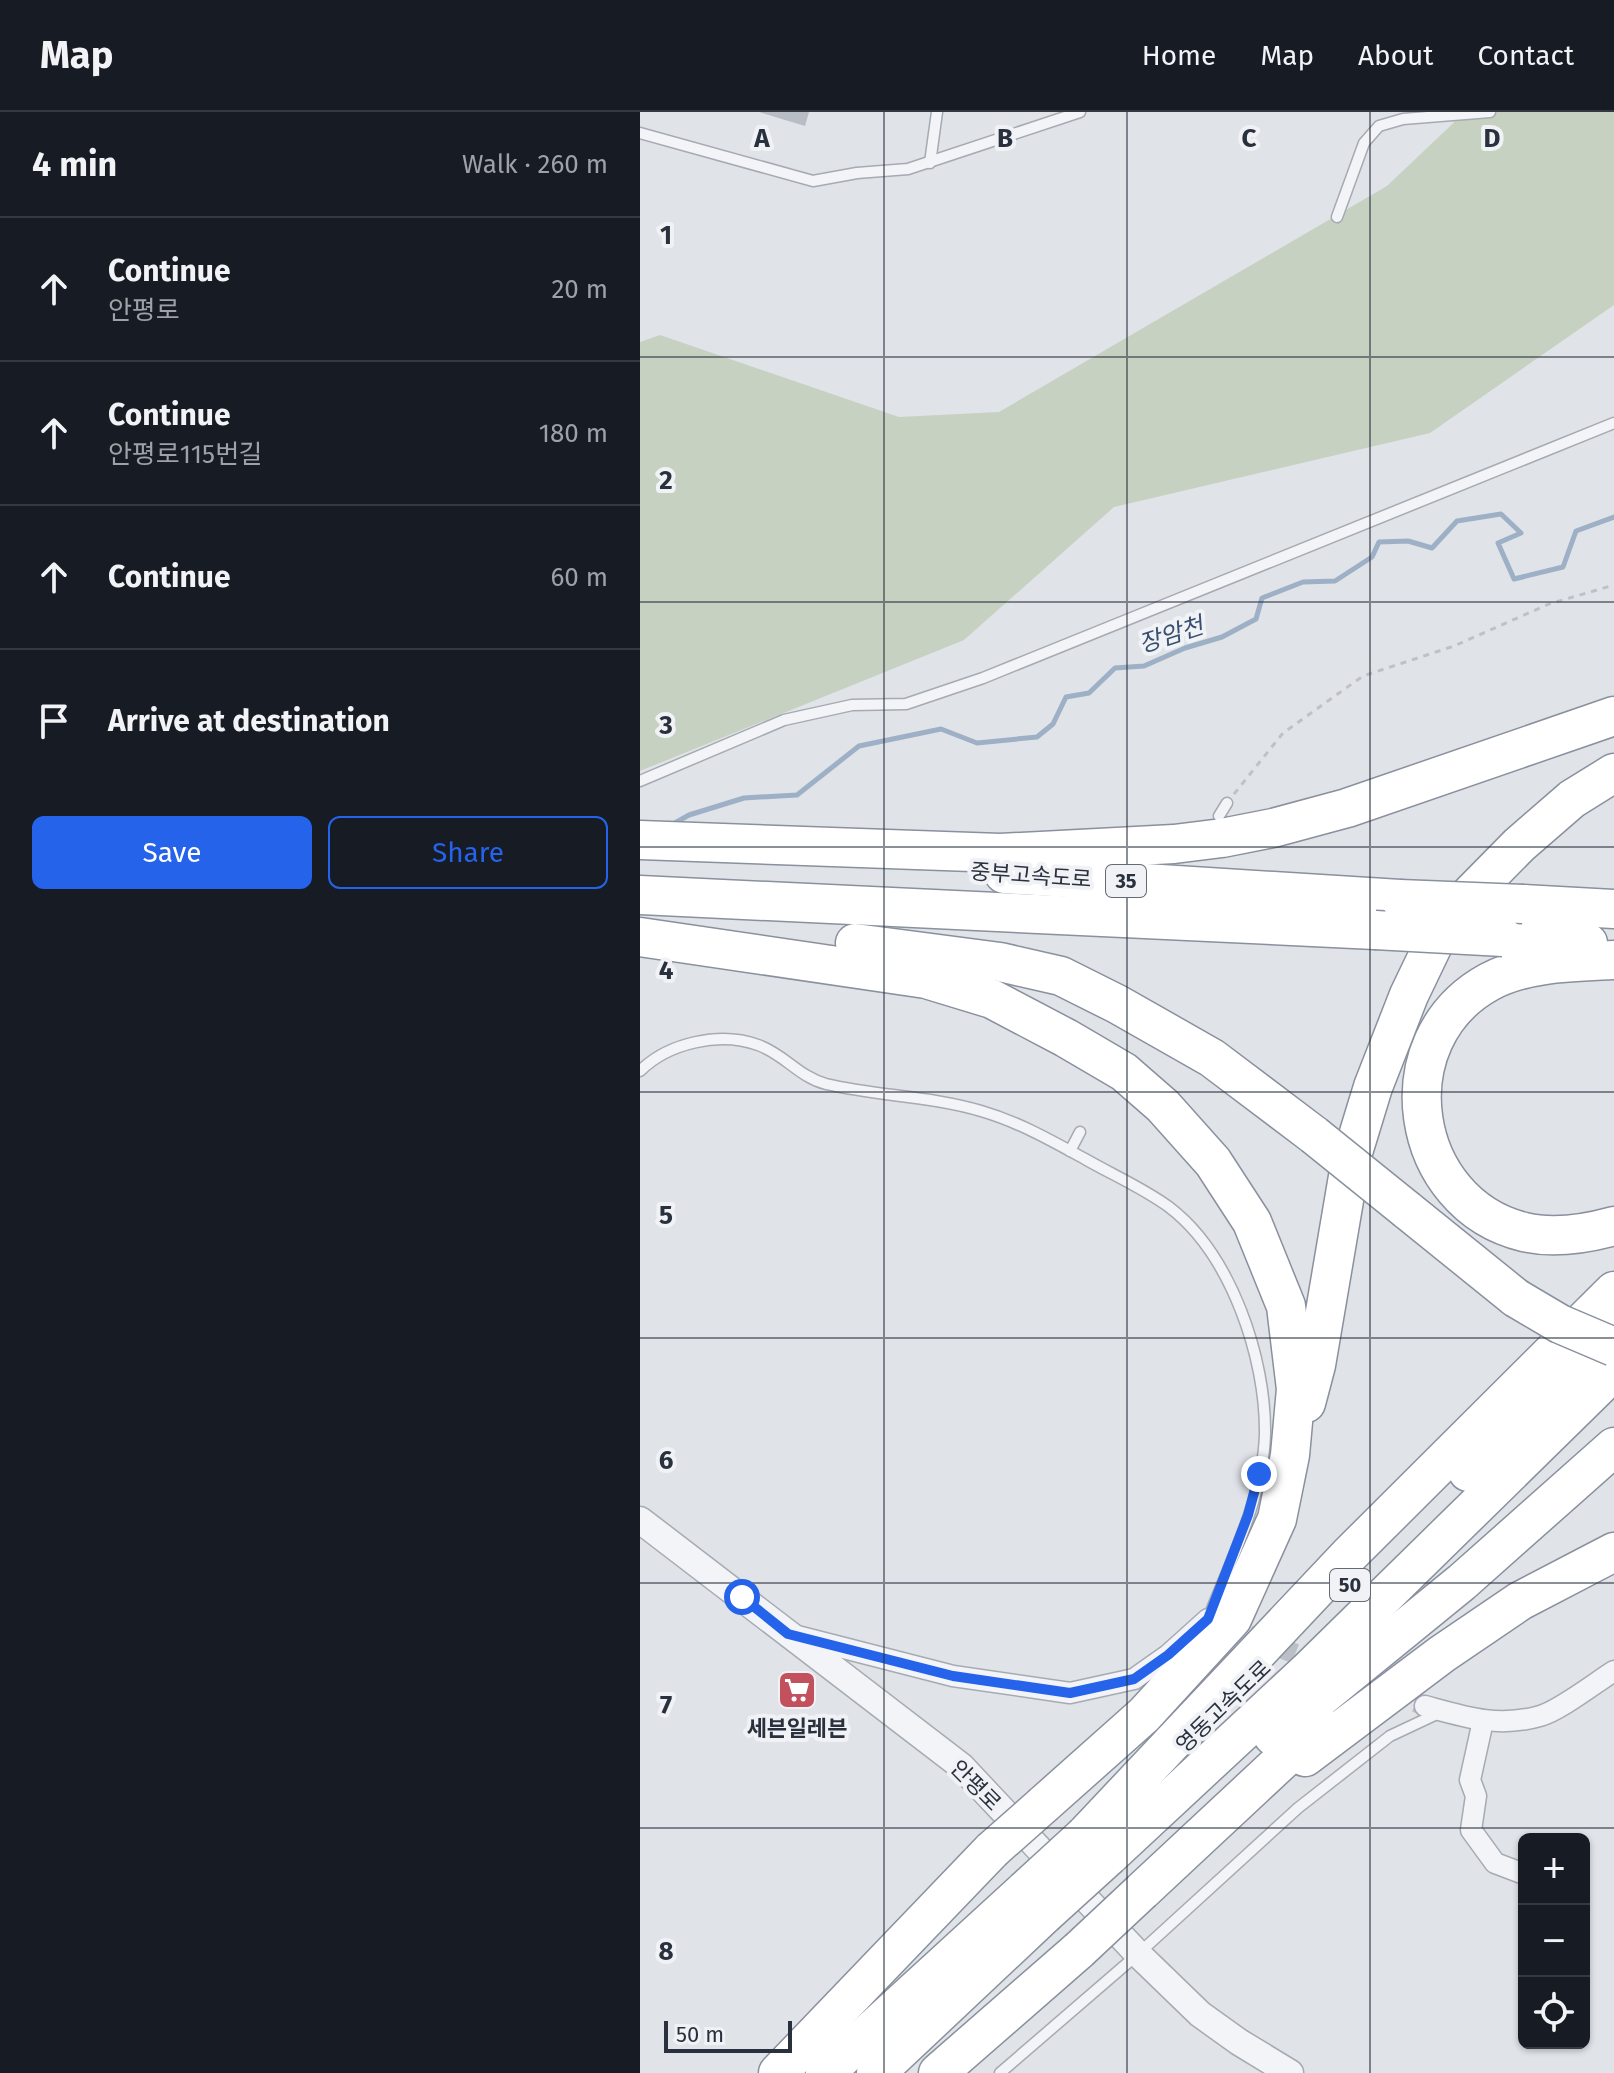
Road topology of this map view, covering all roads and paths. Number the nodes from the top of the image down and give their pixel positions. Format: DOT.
graph roads {
  1 [pos="937,112"];
  2 [pos="1080,112"];
  3 [pos="1490,112"];
  4 [pos="640,133"];
  5 [pos="930,163"];
  6 [pos="1337,217"];
  7 [pos="1614,423"];
  8 [pos="1614,585"];
  9 [pos="1614,716"];
  10 [pos="1614,773"];
  11 [pos="640,781"];
  12 [pos="1227,803"];
  13 [pos="1219,816"];
  14 [pos="650,845"];
  15 [pos="640,895"];
  16 [pos="1614,909"];
  17 [pos="640,937"];
  18 [pos="1614,945"];
  19 [pos="1614,960"];
  20 [pos="640,1071"];
  21 [pos="1080,1132"];
  22 [pos="1070,1151"];
  23 [pos="1614,1226"];
  24 [pos="1614,1291"];
  25 [pos="1614,1333"];
  26 [pos="1614,1347"];
  27 [pos="1614,1371"];
  28 [pos="1614,1447"];
  29 [pos="1614,1456"];
  30 [pos="1285,1480"];
  31 [pos="640,1520"];
  32 [pos="1614,1552"];
  33 [pos="1208,1619"];
  34 [pos="788,1634"];
  35 [pos="1614,1671"];
  36 [pos="1434,1708"];
  37 [pos="1483,1721"];
  38 [pos="1206,1830"];
  39 [pos="1097,1846"];
  40 [pos="1518,1872"];
  41 [pos="1034,1903"];
  42 [pos="1138,1954"];
  43 [pos="778,2073"];
  44 [pos="825,2073"];
  45 [pos="876,2073"];
  46 [pos="938,2073"];
  47 [pos="1000,2073"];
  48 [pos="1290,2073"];
  1 -- 5 [label="lane"];
  2 -- 5 [label="lane"];
  3 -- 6 [label="lane"];
  4 -- 5 [label="lane"];
  7 -- 11 [label="lane"];
  8 -- 12 [label="path"];
  9 -- 14 [label="highway"];
  10 -- 30 [label="highway"];
  12 -- 13 [label="lane"];
  14 -- 16 [label="highway, 중부고속도로 / 35, bridge"];
  15 -- 18 [label="highway, 중부고속도로 / 35, bridge"];
  17 -- 26 [label="highway, bridge"];
  17 -- 30 [label="highway"];
  19 -- 23 [label="highway"];
  20 -- 22 [label="lane"];
  21 -- 22 [label="lane"];
  22 -- 33 [label="lane"];
  24 -- 39 [label="highway"];
  25 -- 39 [label="highway, 영동고속도로 / 50"];
  27 -- 39 [label="highway, 영동고속도로 / 50"];
  28 -- 39 [label="highway"];
  29 -- 38 [label="highway"];
  30 -- 43 [label="highway, bridge"];
  31 -- 34 [label="street, 안평로"];
  32 -- 38 [label="highway"];
  33 -- 34 [label="street"];
  34 -- 42 [label="street, 안평로"];
  35 -- 37 [label="street"];
  36 -- 37 [label="street"];
  36 -- 42 [label="lane"];
  37 -- 40 [label="street"];
  38 -- 46 [label="highway, bridge"];
  39 -- 41 [label="highway, 영동고속도로 / 50, bridge"];
  41 -- 44 [label="highway, 영동고속도로 / 50"];
  41 -- 45 [label="highway, 영동고속도로 / 50"];
  42 -- 47 [label="lane"];
  42 -- 48 [label="street, 안평로"];
}
